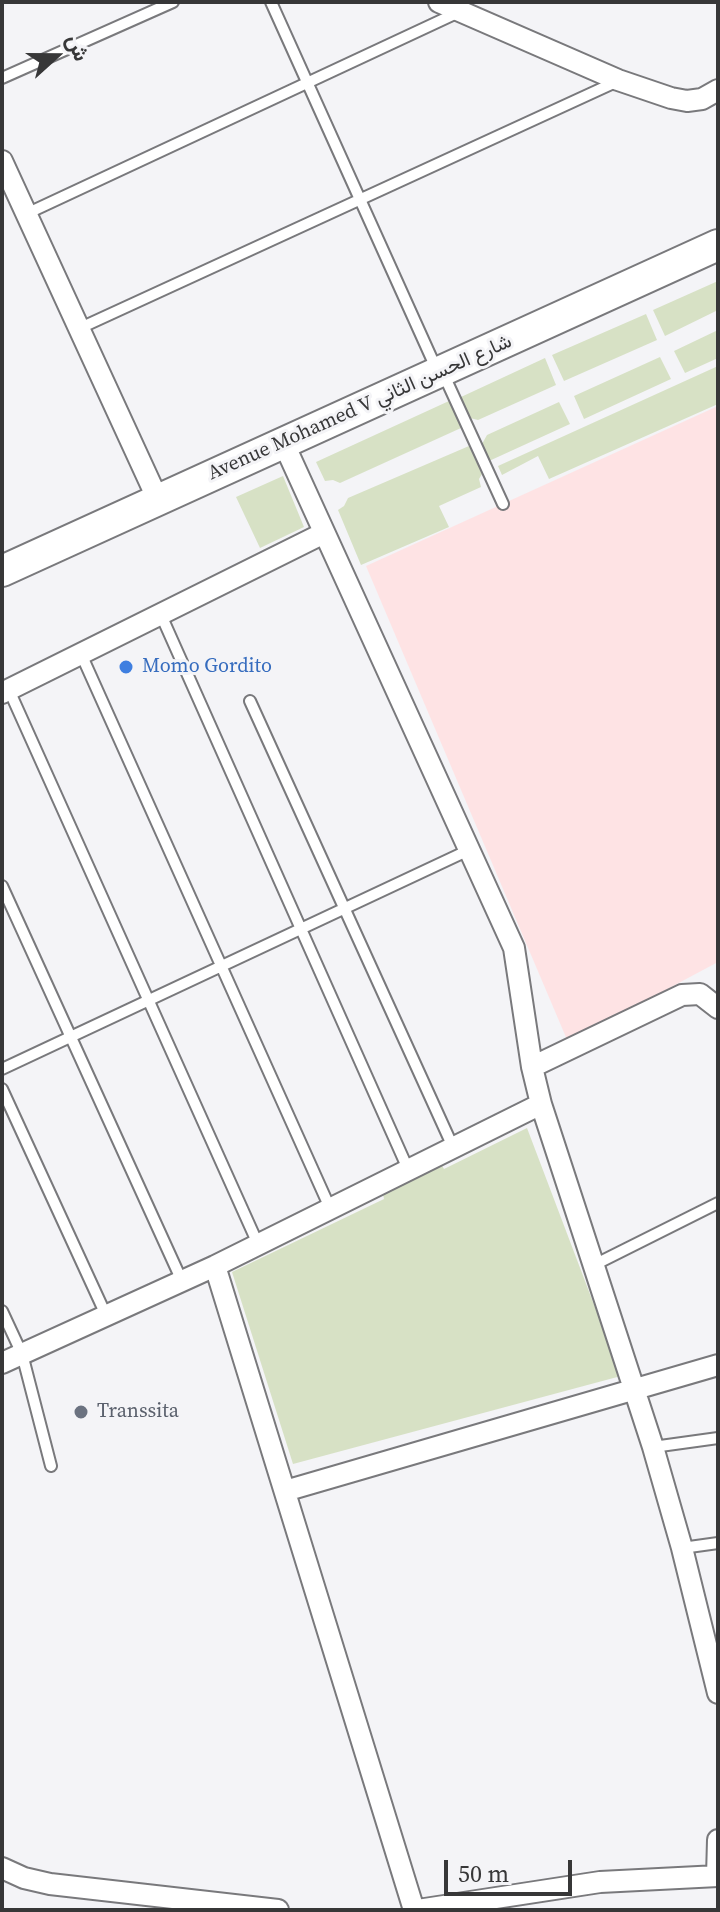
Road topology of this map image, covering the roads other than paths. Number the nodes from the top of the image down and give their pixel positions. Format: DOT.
graph roads {
  1 [pos="173,2"];
  2 [pos="271,2"];
  3 [pos="439,2"];
  4 [pos="460,11"];
  5 [pos="2,78"];
  6 [pos="618,80"];
  7 [pos="307,82"];
  8 [pos="718,90"];
  9 [pos="2,161"];
  10 [pos="360,199"];
  11 [pos="26,214"];
  12 [pos="718,245"];
  13 [pos="78,329"];
  14 [pos="440,372"];
  15 [pos="284,444"];
  16 [pos="158,500"];
  17 [pos="503,504"];
  18 [pos="324,533"];
  19 [pos="2,571"];
  20 [pos="161,615"];
  21 [pos="81,654"];
  22 [pos="5,692"];
  23 [pos="250,701"];
  24 [pos="469,850"];
  25 [pos="2,886"];
  26 [pos="344,908"];
  27 [pos="301,929"];
  28 [pos="221,966"];
  29 [pos="148,1000"];
  30 [pos="718,1008"];
  31 [pos="71,1037"];
  32 [pos="532,1067"];
  33 [pos="2,1069"];
  34 [pos="2,1089"];
  35 [pos="541,1104"];
  36 [pos="453,1147"];
  37 [pos="408,1169"];
  38 [pos="718,1203"];
  39 [pos="330,1208"];
  40 [pos="258,1244"];
  41 [pos="594,1265"];
  42 [pos="215,1266"];
  43 [pos="182,1281"];
  44 [pos="2,1311"];
  45 [pos="106,1315"];
  46 [pos="22,1354"];
  47 [pos="2,1363"];
  48 [pos="718,1365"];
  49 [pos="635,1391"];
  50 [pos="718,1438"];
  51 [pos="653,1447"];
  52 [pos="51,1466"];
  53 [pos="285,1491"];
  54 [pos="718,1543"];
  55 [pos="682,1548"];
  56 [pos="718,1693"];
  57 [pos="718,1840"];
  58 [pos="2,1868"];
  59 [pos="718,1876"];
  60 [pos="278,1910"];
  61 [pos="416,1910"];
  1 -- 5 [label="lane"];
  2 -- 7 [label="lane"];
  3 -- 4 [label="street"];
  4 -- 6 [label="street"];
  4 -- 7 [label="lane"];
  6 -- 8 [label="street"];
  6 -- 10 [label="lane"];
  7 -- 10 [label="lane"];
  7 -- 11 [label="lane"];
  9 -- 11 [label="street"];
  10 -- 13 [label="lane"];
  10 -- 14 [label="lane"];
  11 -- 13 [label="street"];
  12 -- 14 [label="main road, Avenue Mohamed V شارع الحسن الثاني"];
  13 -- 16 [label="street"];
  14 -- 15 [label="main road, Avenue Mohamed V شارع الحسن الثاني"];
  14 -- 17 [label="lane"];
  15 -- 16 [label="main road, Avenue Mohamed V شارع الحسن الثاني"];
  15 -- 18 [label="street"];
  16 -- 19 [label="main road, Avenue Mohamed V شارع الحسن الثاني"];
  18 -- 20 [label="street"];
  18 -- 24 [label="street"];
  20 -- 21 [label="street"];
  20 -- 27 [label="lane"];
  21 -- 22 [label="street"];
  21 -- 28 [label="lane"];
  22 -- 29 [label="lane"];
  23 -- 26 [label="lane"];
  24 -- 26 [label="lane"];
  24 -- 32 [label="street"];
  25 -- 31 [label="lane"];
  26 -- 27 [label="lane"];
  26 -- 36 [label="lane"];
  27 -- 28 [label="lane"];
  27 -- 37 [label="lane"];
  28 -- 29 [label="lane"];
  28 -- 39 [label="lane"];
  29 -- 31 [label="lane"];
  29 -- 40 [label="lane"];
  30 -- 32 [label="street"];
  31 -- 33 [label="lane"];
  31 -- 43 [label="lane"];
  32 -- 35 [label="street"];
  34 -- 45 [label="lane"];
  35 -- 36 [label="street"];
  35 -- 41 [label="street"];
  36 -- 37 [label="street"];
  37 -- 39 [label="street"];
  38 -- 41 [label="lane"];
  39 -- 40 [label="street"];
  40 -- 42 [label="street"];
  41 -- 49 [label="street"];
  42 -- 43 [label="street"];
  42 -- 53 [label="street"];
  43 -- 45 [label="street"];
  44 -- 46 [label="lane"];
  45 -- 46 [label="street"];
  46 -- 47 [label="street"];
  46 -- 52 [label="lane"];
  48 -- 49 [label="street"];
  49 -- 51 [label="street"];
  49 -- 53 [label="street"];
  50 -- 51 [label="lane"];
  51 -- 55 [label="street"];
  53 -- 61 [label="street"];
  54 -- 55 [label="lane"];
  55 -- 56 [label="street"];
  57 -- 59 [label="street"];
  58 -- 60 [label="street"];
  59 -- 61 [label="street"];
}
